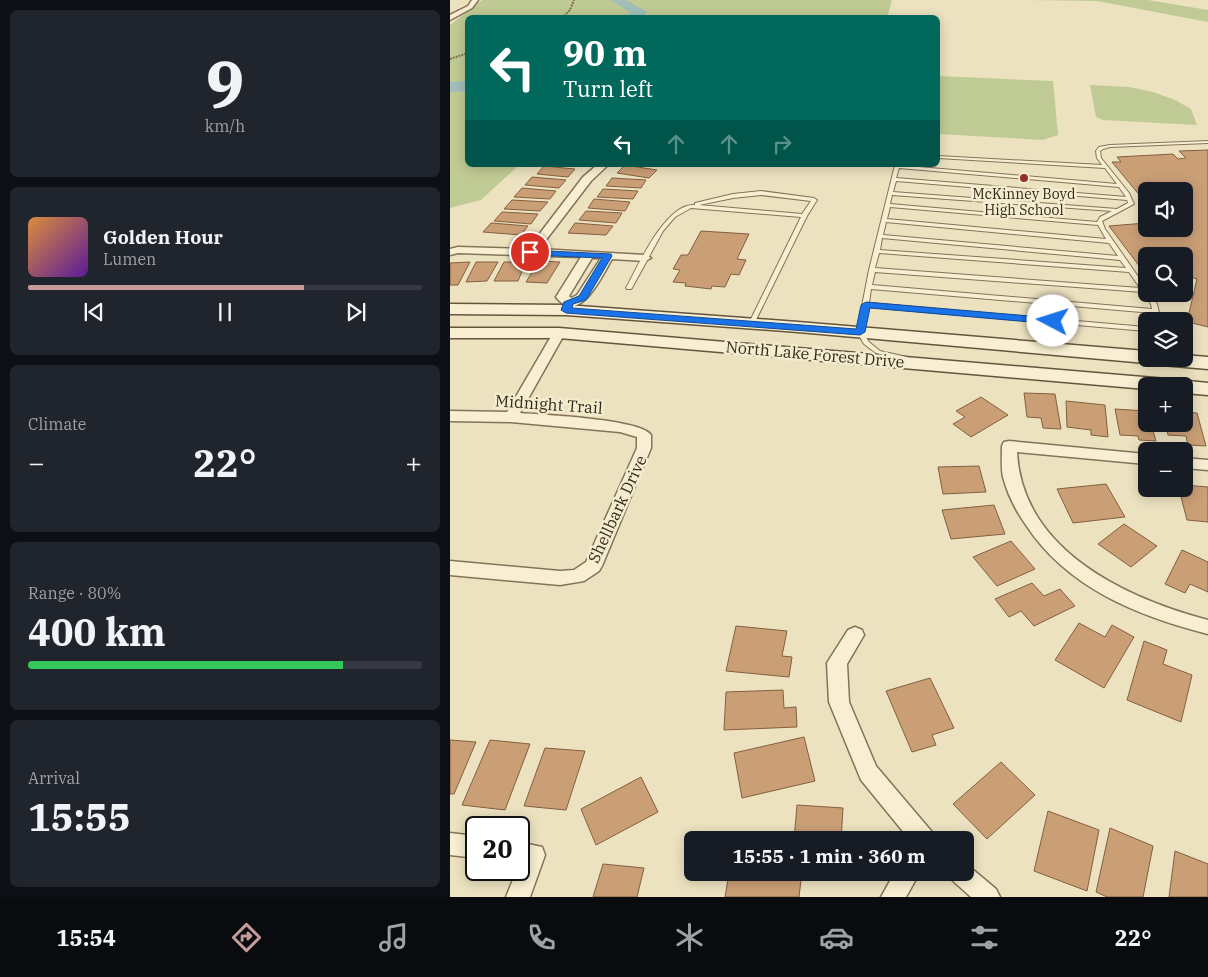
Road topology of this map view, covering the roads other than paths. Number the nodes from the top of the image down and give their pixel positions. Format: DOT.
graph roads {
  1 [pos="475,0"];
  2 [pos="452,17"];
  3 [pos="1208,142"];
  4 [pos="940,157"];
  5 [pos="601,167"];
  6 [pos="897,167"];
  7 [pos="908,167"];
  8 [pos="1106,167"];
  9 [pos="894,179"];
  10 [pos="1120,186"];
  11 [pos="890,193"];
  12 [pos="1129,199"];
  13 [pos="887,205"];
  14 [pos="690,206"];
  15 [pos="1118,211"];
  16 [pos="804,216"];
  17 [pos="884,220"];
  18 [pos="1100,224"];
  19 [pos="880,236"];
  20 [pos="1110,241"];
  21 [pos="877,251"];
  22 [pos="450,252"];
  23 [pos="530,252"];
  24 [pos="589,254"];
  25 [pos="608,256"];
  26 [pos="645,258"];
  27 [pos="1122,258"];
  28 [pos="872,270"];
  29 [pos="1131,270"];
  30 [pos="1138,280"];
  31 [pos="629,288"];
  32 [pos="869,288"];
  33 [pos="1138,291"];
  34 [pos="1151,302"];
  35 [pos="866,305"];
  36 [pos="568,306"];
  37 [pos="450,309"];
  38 [pos="1155,311"];
  39 [pos="752,323"];
  40 [pos="1138,328"];
  41 [pos="860,332"];
  42 [pos="450,333"];
  43 [pos="559,334"];
  44 [pos="1138,356"];
  45 [pos="1193,362"];
  46 [pos="1208,363"];
  47 [pos="931,364"];
  48 [pos="1138,382"];
  49 [pos="1193,388"];
  50 [pos="1208,389"];
  51 [pos="450,416"];
  52 [pos="511,418"];
  53 [pos="644,435"];
  54 [pos="1138,458"];
  55 [pos="1193,464"];
  56 [pos="1208,465"];
  57 [pos="450,568"];
  58 [pos="1208,627"];
  59 [pos="854,636"];
  60 [pos="917,831"];
  61 [pos="450,844"];
  62 [pos="465,846"];
  63 [pos="521,881"];
  64 [pos="903,881"];
  65 [pos="970,881"];
  66 [pos="518,897"];
  67 [pos="893,897"];
  68 [pos="988,897"];
  1 -- 2 [label="street"];
  3 -- 8 [label="lane"];
  4 -- 8 [label="lane"];
  5 -- 23 [label="street"];
  6 -- 9 [label="lane"];
  7 -- 10 [label="lane"];
  8 -- 10 [label="lane"];
  9 -- 11 [label="lane"];
  9 -- 12 [label="lane"];
  10 -- 12 [label="lane"];
  11 -- 13 [label="lane"];
  11 -- 15 [label="lane"];
  12 -- 15 [label="lane"];
  13 -- 17 [label="lane"];
  13 -- 18 [label="lane"];
  14 -- 16 [label="lane"];
  14 -- 16 [label="lane"];
  14 -- 26 [label="lane"];
  15 -- 18 [label="lane"];
  16 -- 39 [label="lane"];
  17 -- 19 [label="lane"];
  17 -- 20 [label="lane"];
  18 -- 20 [label="lane"];
  19 -- 21 [label="lane"];
  19 -- 27 [label="lane"];
  20 -- 27 [label="lane"];
  21 -- 28 [label="lane"];
  21 -- 29 [label="lane"];
  22 -- 23 [label="street"];
  23 -- 24 [label="street"];
  24 -- 25 [label="street"];
  24 -- 36 [label="street"];
  25 -- 26 [label="street"];
  25 -- 36 [label="street"];
  26 -- 31 [label="lane"];
  27 -- 29 [label="lane"];
  28 -- 32 [label="lane"];
  28 -- 33 [label="lane"];
  29 -- 30 [label="lane"];
  32 -- 35 [label="lane"];
  32 -- 38 [label="lane"];
  34 -- 38 [label="lane"];
  35 -- 40 [label="lane"];
  35 -- 41 [label="lane"];
  36 -- 37 [label="main road, North Lake Forest Drive"];
  36 -- 39 [label="main road, North Lake Forest Drive"];
  36 -- 43 [label="main road"];
  39 -- 41 [label="main road, North Lake Forest Drive"];
  41 -- 44 [label="main road, North Lake Forest Drive"];
  41 -- 47 [label="lane"];
  42 -- 43 [label="main road, North Lake Forest Drive"];
  43 -- 47 [label="main road, North Lake Forest Drive"];
  43 -- 52 [label="street"];
  45 -- 46 [label="main road"];
  47 -- 48 [label="main road, North Lake Forest Drive"];
  49 -- 50 [label="main road, North Lake Forest Drive"];
  51 -- 52 [label="street, Midnight Trail"];
  52 -- 53 [label="street, Midnight Trail"];
  53 -- 57 [label="street, Shellbark Drive"];
  54 -- 58 [label="street"];
  55 -- 56 [label="street"];
  59 -- 60 [label="street"];
  61 -- 62 [label="street"];
  63 -- 66 [label="street"];
  64 -- 67 [label="street"];
  65 -- 68 [label="street"];
}
